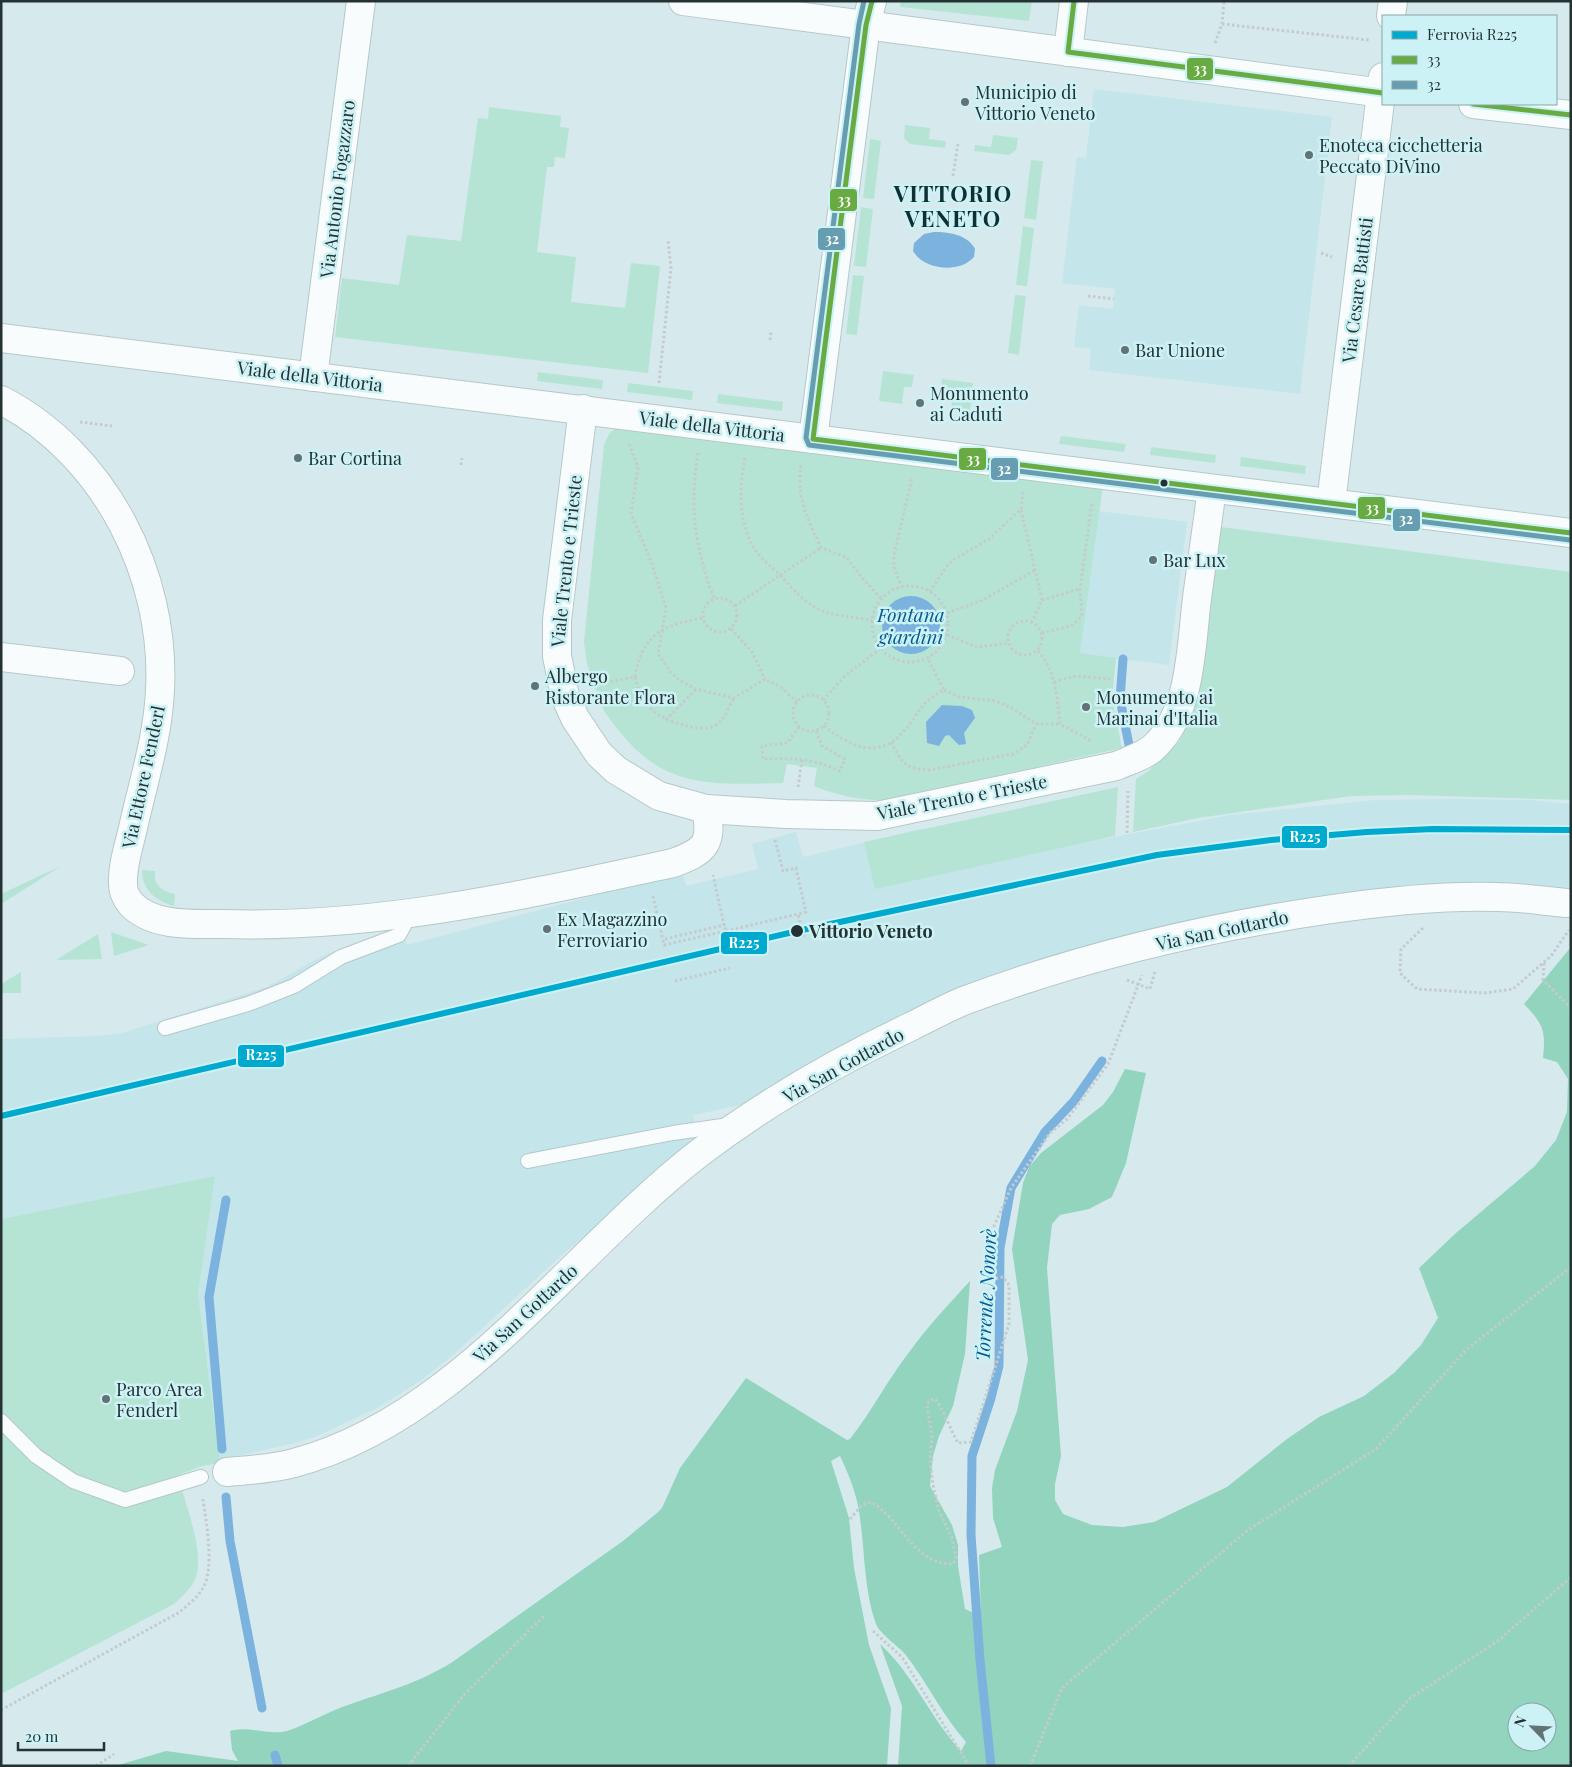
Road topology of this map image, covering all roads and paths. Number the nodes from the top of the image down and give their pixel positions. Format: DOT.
graph roads {
  1 [pos="361,1"];
  2 [pos="683,1"];
  3 [pos="1074,1"];
  4 [pos="1224,1"];
  5 [pos="1393,1"];
  6 [pos="869,13"];
  7 [pos="1391,15"];
  8 [pos="1222,24"];
  9 [pos="1369,40"];
  10 [pos="1214,48"];
  11 [pos="1068,52"];
  12 [pos="1382,87"];
  13 [pos="1382,95"];
  14 [pos="1482,105"];
  15 [pos="1571,115"];
  16 [pos="958,143"];
  17 [pos="953,176"];
  18 [pos="668,240"];
  19 [pos="1320,253"];
  20 [pos="1332,257"];
  21 [pos="1088,296"];
  22 [pos="1114,299"];
  23 [pos="771,332"];
  24 [pos="1,338"];
  25 [pos="770,340"];
  26 [pos="313,377"];
  27 [pos="659,383"];
  28 [pos="1,400"];
  29 [pos="583,409"];
  30 [pos="74,421"];
  31 [pos="112,426"];
  32 [pos="813,439"];
  33 [pos="629,444"];
  34 [pos="698,452"];
  35 [pos="745,457"];
  36 [pos="462,458"];
  37 [pos="801,464"];
  38 [pos="461,465"];
  39 [pos="913,478"];
  40 [pos="1212,489"];
  41 [pos="1024,491"];
  42 [pos="1092,498"];
  43 [pos="1330,503"];
  44 [pos="1021,509"];
  45 [pos="1571,533"];
  46 [pos="821,548"];
  47 [pos="1035,570"];
  48 [pos="780,575"];
  49 [pos="902,588"];
  50 [pos="1080,589"];
  51 [pos="930,592"];
  52 [pos="714,599"];
  53 [pos="882,599"];
  54 [pos="1042,600"];
  55 [pos="734,606"];
  56 [pos="947,613"];
  57 [pos="703,618"];
  58 [pos="872,620"];
  59 [pos="1032,622"];
  60 [pos="663,629"];
  61 [pos="731,629"];
  62 [pos="1042,633"];
  63 [pos="947,635"];
  64 [pos="1009,642"];
  65 [pos="881,648"];
  66 [pos="1038,651"];
  67 [pos="1,657"];
  68 [pos="928,659"];
  69 [pos="120,671"];
  70 [pos="634,677"];
  71 [pos="765,679"];
  72 [pos="1110,679"];
  73 [pos="1054,682"];
  74 [pos="593,684"];
  75 [pos="696,689"];
  76 [pos="944,690"];
  77 [pos="734,698"];
  78 [pos="823,700"];
  79 [pos="797,702"];
  80 [pos="666,720"];
  81 [pos="1036,724"];
  82 [pos="1060,724"];
  83 [pos="824,726"];
  84 [pos="799,727"];
  85 [pos="816,730"];
  86 [pos="1071,730"];
  87 [pos="891,742"];
  88 [pos="1128,789"];
  89 [pos="706,809"];
  90 [pos="1127,833"];
  91 [pos="774,838"];
  92 [pos="647,869"];
  93 [pos="716,890"];
  94 [pos="1566,903"];
  95 [pos="798,914"];
  96 [pos="403,915"];
  97 [pos="1427,924"];
  98 [pos="724,925"];
  99 [pos="726,931"];
  100 [pos="1567,935"];
  101 [pos="804,937"];
  102 [pos="665,938"];
  103 [pos="1544,963"];
  104 [pos="730,968"];
  105 [pos="675,981"];
  106 [pos="1139,985"];
  107 [pos="1571,1008"];
  108 [pos="164,1028"];
  109 [pos="742,1123"];
  110 [pos="528,1161"];
  111 [pos="1571,1267"];
  112 [pos="1,1421"];
  113 [pos="214,1475"];
  114 [pos="850,1519"];
  115 [pos="1571,1577"];
  116 [pos="545,1615"];
  117 [pos="873,1631"];
  118 [pos="1,1710"];
  119 [pos="114,1754"];
  120 [pos="96,1766"];
  121 [pos="408,1766"];
  122 [pos="969,1766"];
  123 [pos="1030,1766"];
  124 [pos="1349,1766"];
  1 -- 26 [label="street, Via Antonio Fogazzaro"];
  2 -- 6 [label="street"];
  3 -- 11 [label="street"];
  4 -- 8 [label="path"];
  5 -- 7 [label="street"];
  6 -- 11 [label="street"];
  6 -- 32 [label="street"];
  8 -- 9 [label="path"];
  8 -- 10 [label="path"];
  11 -- 12 [label="street"];
  13 -- 43 [label="street, Via Cesare Battisti"];
  14 -- 15 [label="street"];
  16 -- 17 [label="path"];
  18 -- 27 [label="path"];
  19 -- 20 [label="path"];
  21 -- 22 [label="path"];
  23 -- 25 [label="path"];
  24 -- 26 [label="street, Viale della Vittoria"];
  26 -- 29 [label="street, Viale della Vittoria"];
  28 -- 96 [label="street, Via Ettore Fenderl"];
  29 -- 32 [label="street, Viale della Vittoria"];
  29 -- 89 [label="street, Viale Trento e Trieste"];
  30 -- 31 [label="path"];
  32 -- 40 [label="street, Viale della Vittoria"];
  33 -- 60 [label="path"];
  34 -- 52 [label="path"];
  35 -- 48 [label="path"];
  36 -- 38 [label="path"];
  37 -- 46 [label="path"];
  39 -- 49 [label="path"];
  40 -- 43 [label="street, Viale della Vittoria"];
  40 -- 89 [label="street, Viale Trento e Trieste"];
  41 -- 44 [label="path"];
  42 -- 50 [label="path"];
  43 -- 45 [label="street, Viale della Vittoria"];
  44 -- 47 [label="path"];
  44 -- 51 [label="path"];
  46 -- 48 [label="path"];
  46 -- 53 [label="path"];
  47 -- 54 [label="path"];
  47 -- 56 [label="path"];
  48 -- 55 [label="path"];
  48 -- 58 [label="path"];
  49 -- 51 [label="path"];
  49 -- 53 [label="path"];
  50 -- 54 [label="path"];
  50 -- 62 [label="path"];
  51 -- 63 [label="path"];
  52 -- 55 [label="path"];
  52 -- 57 [label="path"];
  53 -- 58 [label="path"];
  54 -- 59 [label="path"];
  55 -- 61 [label="path"];
  57 -- 60 [label="path"];
  57 -- 61 [label="path"];
  58 -- 65 [label="path"];
  59 -- 62 [label="path"];
  59 -- 64 [label="path"];
  60 -- 70 [label="path"];
  60 -- 75 [label="path"];
  61 -- 71 [label="path"];
  62 -- 66 [label="path"];
  63 -- 64 [label="path"];
  63 -- 68 [label="path"];
  64 -- 66 [label="path"];
  65 -- 68 [label="path"];
  65 -- 78 [label="path"];
  66 -- 73 [label="path"];
  67 -- 69 [label="street"];
  68 -- 76 [label="path"];
  70 -- 74 [label="path"];
  70 -- 80 [label="path"];
  71 -- 77 [label="path"];
  71 -- 79 [label="path"];
  72 -- 73 [label="path"];
  73 -- 82 [label="path"];
  75 -- 77 [label="path"];
  75 -- 80 [label="path"];
  76 -- 81 [label="path"];
  76 -- 87 [label="path"];
  77 -- 80 [label="path"];
  78 -- 79 [label="path"];
  78 -- 83 [label="path"];
  79 -- 84 [label="path"];
  81 -- 82 [label="path"];
  81 -- 87 [label="path"];
  82 -- 86 [label="path"];
  83 -- 85 [label="path"];
  83 -- 87 [label="path"];
  84 -- 85 [label="path"];
  84 -- 85 [label="path"];
  88 -- 90 [label="path"];
  89 -- 92 [label="street"];
  91 -- 95 [label="path"];
  92 -- 96 [label="street"];
  92 -- 99 [label="path"];
  93 -- 98 [label="path"];
  94 -- 109 [label="street, Via San Gottardo"];
  95 -- 99 [label="path"];
  95 -- 101 [label="path"];
  96 -- 108 [label="lane"];
  97 -- 103 [label="path"];
  98 -- 99 [label="path"];
  98 -- 102 [label="path"];
  100 -- 103 [label="path"];
  103 -- 107 [label="path"];
  104 -- 105 [label="path"];
  106 -- 114 [label="path"];
  109 -- 110 [label="lane"];
  109 -- 113 [label="street, Via San Gottardo"];
  111 -- 123 [label="path"];
  112 -- 113 [label="lane"];
  113 -- 118 [label="path"];
  115 -- 124 [label="path"];
  116 -- 121 [label="path"];
  117 -- 122 [label="path"];
  119 -- 120 [label="path"];
}
